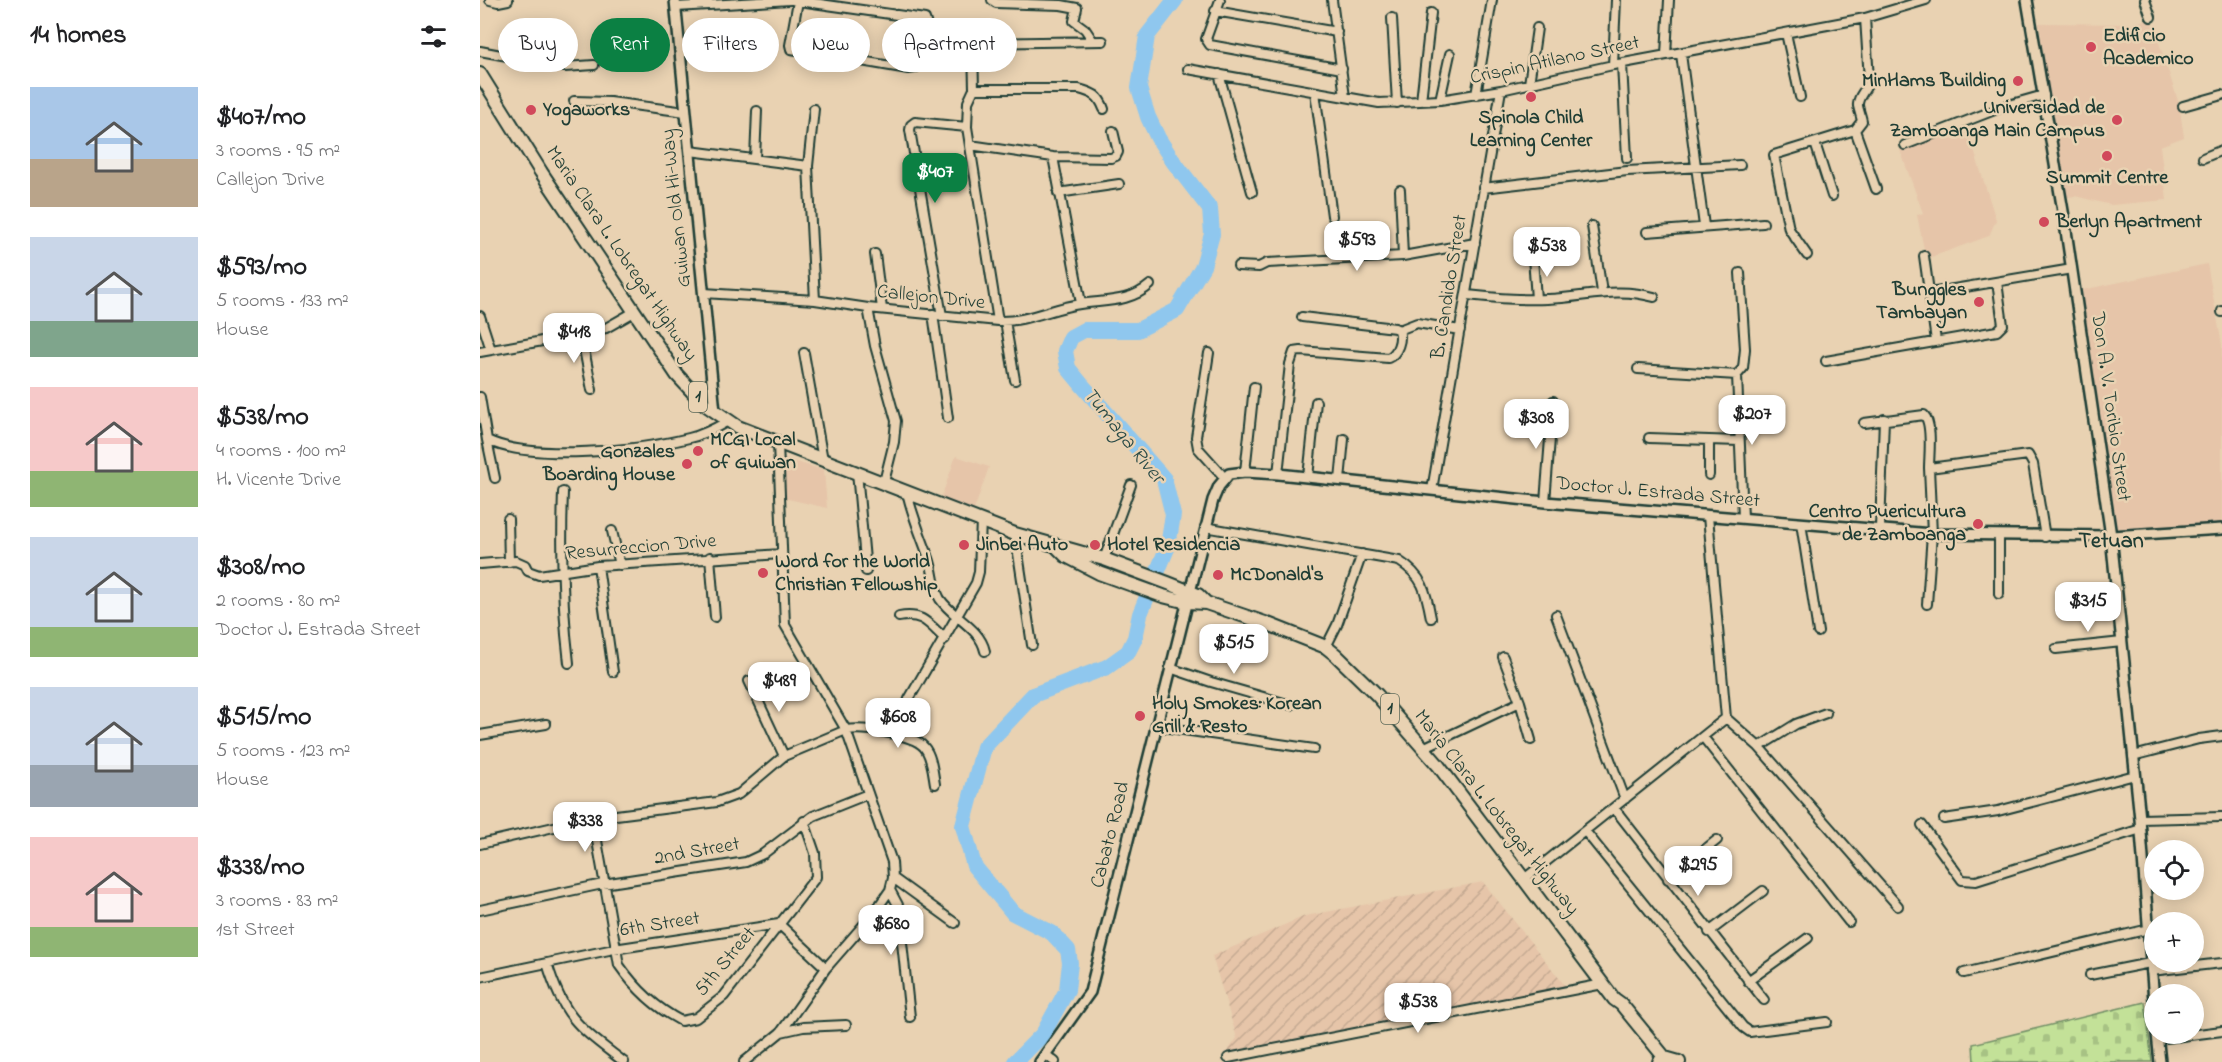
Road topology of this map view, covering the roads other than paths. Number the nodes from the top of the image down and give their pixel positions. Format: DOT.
graph roads {
  1 [pos="490,0"];
  2 [pos="508,0"];
  3 [pos="793,0"];
  4 [pos="992,0"];
  5 [pos="1220,0"];
  6 [pos="1332,0"];
  7 [pos="1492,0"];
  8 [pos="1616,0"];
  9 [pos="1669,0"];
  10 [pos="1926,0"];
  11 [pos="2027,0"];
  12 [pos="2145,0"];
  13 [pos="676,3"];
  14 [pos="1077,4"];
  15 [pos="1215,11"];
  16 [pos="1431,14"];
  17 [pos="2151,17"];
  18 [pos="1392,18"];
  19 [pos="1865,18"];
  20 [pos="1537,28"];
  21 [pos="1337,32"];
  22 [pos="1786,33"];
  23 [pos="1093,41"];
  24 [pos="1103,41"];
  25 [pos="480,51"];
  26 [pos="1450,54"];
  27 [pos="1681,54"];
  28 [pos="1666,56"];
  29 [pos="1622,64"];
  30 [pos="590,65"];
  31 [pos="1613,65"];
  32 [pos="1188,69"];
  33 [pos="1342,69"];
  34 [pos="480,74"];
  35 [pos="1220,74"];
  36 [pos="1529,84"];
  37 [pos="974,89"];
  38 [pos="1501,90"];
  39 [pos="1315,92"];
  40 [pos="1476,95"];
  41 [pos="2044,95"];
  42 [pos="2222,95"];
  43 [pos="1345,97"];
  44 [pos="1800,97"];
  45 [pos="1440,100"];
  46 [pos="1421,101"];
  47 [pos="574,102"];
  48 [pos="1397,104"];
  49 [pos="2183,106"];
  50 [pos="814,109"];
  51 [pos="1104,109"];
  52 [pos="757,111"];
  53 [pos="686,112"];
  54 [pos="966,127"];
  55 [pos="1856,130"];
  56 [pos="1113,131"];
  57 [pos="1815,142"];
  58 [pos="970,145"];
  59 [pos="1905,145"];
  60 [pos="2222,150"];
  61 [pos="690,151"];
  62 [pos="1053,157"];
  63 [pos="1627,158"];
  64 [pos="2203,158"];
  65 [pos="755,159"];
  66 [pos="1740,165"];
  67 [pos="808,166"];
  68 [pos="1696,167"];
  69 [pos="1119,184"];
  70 [pos="1483,188"];
  71 [pos="1876,189"];
  72 [pos="1400,190"];
  73 [pos="1252,192"];
  74 [pos="1058,193"];
  75 [pos="1832,196"];
  76 [pos="1332,216"];
  77 [pos="1763,223"];
  78 [pos="1592,226"];
  79 [pos="1704,226"];
  80 [pos="1647,232"];
  81 [pos="1475,243"];
  82 [pos="875,254"];
  83 [pos="1807,255"];
  84 [pos="1403,256"];
  85 [pos="1924,256"];
  86 [pos="1533,258"];
  87 [pos="1238,266"];
  88 [pos="2072,269"];
  89 [pos="1740,273"];
  90 [pos="1997,282"];
  91 [pos="1150,285"];
  92 [pos="1602,292"];
  93 [pos="704,293"];
  94 [pos="1930,293"];
  95 [pos="1467,295"];
  96 [pos="1654,297"];
  97 [pos="1536,299"];
  98 [pos="815,300"];
  99 [pos="1081,303"];
  100 [pos="868,308"];
  101 [pos="882,309"];
  102 [pos="634,312"];
  103 [pos="933,314"];
  104 [pos="480,316"];
  105 [pos="942,316"];
  106 [pos="1302,317"];
  107 [pos="1002,321"];
  108 [pos="1399,330"];
  109 [pos="1461,330"];
  110 [pos="581,334"];
  111 [pos="1936,341"];
  112 [pos="491,350"];
  113 [pos="480,351"];
  114 [pos="804,352"];
  115 [pos="1209,353"];
  116 [pos="1826,361"];
  117 [pos="1638,369"];
  118 [pos="1737,375"];
  119 [pos="1015,380"];
  120 [pos="1254,387"];
  121 [pos="592,390"];
  122 [pos="480,397"];
  123 [pos="1553,401"];
  124 [pos="1316,402"];
  125 [pos="715,412"];
  126 [pos="948,418"];
  127 [pos="1884,419"];
  128 [pos="481,421"];
  129 [pos="728,421"];
  130 [pos="1864,423"];
  131 [pos="1649,438"];
  132 [pos="1344,439"];
  133 [pos="487,440"];
  134 [pos="1709,440"];
  135 [pos="1739,441"];
  136 [pos="778,443"];
  137 [pos="823,460"];
  138 [pos="1929,468"];
  139 [pos="857,472"];
  140 [pos="1245,472"];
  141 [pos="1278,474"];
  142 [pos="1709,475"];
  143 [pos="1224,477"];
  144 [pos="1308,477"];
  145 [pos="495,478"];
  146 [pos="1340,480"];
  147 [pos="884,482"];
  148 [pos="1131,486"];
  149 [pos="1432,489"];
  150 [pos="563,492"];
  151 [pos="907,492"];
  152 [pos="1545,501"];
  153 [pos="1708,516"];
  154 [pos="1743,518"];
  155 [pos="508,519"];
  156 [pos="981,520"];
  157 [pos="1802,523"];
  158 [pos="1206,527"];
  159 [pos="1880,528"];
  160 [pos="2222,529"];
  161 [pos="612,531"];
  162 [pos="1014,534"];
  163 [pos="1932,534"];
  164 [pos="1999,536"];
  165 [pos="2111,536"];
  166 [pos="2044,537"];
  167 [pos="1056,546"];
  168 [pos="781,554"];
  169 [pos="1362,554"];
  170 [pos="710,557"];
  171 [pos="1104,559"];
  172 [pos="509,562"];
  173 [pos="480,564"];
  174 [pos="620,565"];
  175 [pos="598,566"];
  176 [pos="866,571"];
  177 [pos="562,572"];
  178 [pos="1999,594"];
  179 [pos="1188,597"];
  180 [pos="1927,604"];
  181 [pos="1556,615"];
  182 [pos="715,617"];
  183 [pos="899,617"];
  184 [pos="956,617"];
  185 [pos="1431,618"];
  186 [pos="1818,632"];
  187 [pos="945,639"];
  188 [pos="2122,642"];
  189 [pos="1032,645"];
  190 [pos="1326,647"];
  191 [pos="2056,649"];
  192 [pos="985,651"];
  193 [pos="1503,657"];
  194 [pos="568,663"];
  195 [pos="1170,668"];
  196 [pos="613,672"];
  197 [pos="749,681"];
  198 [pos="1520,702"];
  199 [pos="1292,705"];
  200 [pos="1826,713"];
  201 [pos="1726,718"];
  202 [pos="546,724"];
  203 [pos="900,725"];
  204 [pos="1156,726"];
  205 [pos="846,730"];
  206 [pos="480,735"];
  207 [pos="2222,736"];
  208 [pos="1703,737"];
  209 [pos="1531,740"];
  210 [pos="1759,747"];
  211 [pos="1423,748"];
  212 [pos="1314,749"];
  213 [pos="784,756"];
  214 [pos="2133,756"];
  215 [pos="2135,775"];
  216 [pos="935,784"];
  217 [pos="868,794"];
  218 [pos="1625,800"];
  219 [pos="1614,808"];
  220 [pos="2222,816"];
  221 [pos="592,818"];
  222 [pos="1944,819"];
  223 [pos="2140,819"];
  224 [pos="804,821"];
  225 [pos="1922,825"];
  226 [pos="2140,829"];
  227 [pos="1585,831"];
  228 [pos="1717,840"];
  229 [pos="480,844"];
  230 [pos="893,878"];
  231 [pos="1668,879"];
  232 [pos="1523,880"];
  233 [pos="603,884"];
  234 [pos="890,890"];
  235 [pos="1763,891"];
  236 [pos="1898,906"];
  237 [pos="480,910"];
  238 [pos="2147,912"];
  239 [pos="1849,922"];
  240 [pos="955,923"];
  241 [pos="779,924"];
  242 [pos="2144,930"];
  243 [pos="1709,932"];
  244 [pos="1808,938"];
  245 [pos="614,949"];
  246 [pos="547,963"];
  247 [pos="2222,963"];
  248 [pos="2204,964"];
  249 [pos="826,968"];
  250 [pos="2144,968"];
  251 [pos="1964,973"];
  252 [pos="2090,975"];
  253 [pos="480,977"];
  254 [pos="1748,981"];
  255 [pos="1609,992"];
  256 [pos="1764,1000"];
  257 [pos="910,1017"];
  258 [pos="1827,1022"];
  259 [pos="846,1025"];
  260 [pos="2222,1031"];
  261 [pos="781,1032"];
  262 [pos="2204,1032"];
  263 [pos="2159,1044"];
  264 [pos="1043,1058"];
  265 [pos="1228,1058"];
  266 [pos="1662,1061"];
  267 [pos="624,1062"];
  268 [pos="744,1062"];
  269 [pos="1055,1062"];
  270 [pos="1679,1062"];
  271 [pos="2160,1062"];
  1 -- 2 [label="street"];
  3 -- 3 [label="street"];
  3 -- 13 [label="street"];
  4 -- 14 [label="street"];
  5 -- 15 [label="street"];
  6 -- 21 [label="street"];
  7 -- 40 [label="street"];
  8 -- 31 [label="street"];
  9 -- 28 [label="street"];
  10 -- 19 [label="street, Crispin Atilano Street"];
  11 -- 41 [label="street, Don A. V. Toribio Street"];
  12 -- 17 [label="street"];
  13 -- 53 [label="street, Guiwan Old Hi-Way"];
  14 -- 23 [label="street"];
  15 -- 21 [label="street"];
  15 -- 33 [label="street"];
  16 -- 46 [label="street"];
  18 -- 48 [label="street"];
  19 -- 22 [label="street, Crispin Atilano Street"];
  19 -- 55 [label="street"];
  20 -- 36 [label="street"];
  21 -- 33 [label="street"];
  22 -- 27 [label="street, Crispin Atilano Street"];
  22 -- 44 [label="street"];
  23 -- 24 [label="street, Callejon Drive"];
  23 -- 37 [label="street, Callejon Drive"];
  25 -- 30 [label="street"];
  26 -- 45 [label="street"];
  27 -- 28 [label="street, Crispin Atilano Street"];
  27 -- 68 [label="street"];
  28 -- 29 [label="street, Crispin Atilano Street"];
  29 -- 31 [label="street, Crispin Atilano Street"];
  29 -- 63 [label="street"];
  31 -- 36 [label="street, Crispin Atilano Street"];
  32 -- 35 [label="street, Crispin Atilano Street"];
  33 -- 43 [label="street"];
  34 -- 102 [label="highway, Maria Clara L. Lobregat Highway / 1"];
  35 -- 39 [label="street, Crispin Atilano Street"];
  35 -- 73 [label="street"];
  36 -- 38 [label="street, Crispin Atilano Street"];
  37 -- 51 [label="street"];
  37 -- 54 [label="street, Callejon Drive"];
  38 -- 40 [label="street, Crispin Atilano Street"];
  38 -- 70 [label="street, B. Candido Street"];
  39 -- 43 [label="street, Crispin Atilano Street"];
  39 -- 76 [label="street"];
  40 -- 45 [label="street, Crispin Atilano Street"];
  41 -- 59 [label="street"];
  41 -- 88 [label="street, Don A. V. Toribio Street"];
  42 -- 49 [label="street"];
  43 -- 48 [label="street, Crispin Atilano Street"];
  45 -- 46 [label="street, Crispin Atilano Street"];
  46 -- 48 [label="street, Crispin Atilano Street"];
  47 -- 53 [label="street"];
  50 -- 67 [label="street"];
  52 -- 65 [label="street"];
  53 -- 61 [label="street, Guiwan Old Hi-Way"];
  54 -- 58 [label="street, Callejon Drive"];
  54 -- 105 [label="street"];
  55 -- 57 [label="street"];
  55 -- 71 [label="street"];
  56 -- 62 [label="street"];
  57 -- 75 [label="street"];
  57 -- 83 [label="street"];
  58 -- 62 [label="street"];
  58 -- 107 [label="street, Callejon Drive"];
  60 -- 64 [label="street"];
  61 -- 65 [label="street"];
  61 -- 93 [label="street, Guiwan Old Hi-Way"];
  62 -- 74 [label="street"];
  65 -- 67 [label="street"];
  66 -- 68 [label="street"];
  67 -- 98 [label="street"];
  68 -- 70 [label="street"];
  68 -- 79 [label="street"];
  69 -- 74 [label="street"];
  70 -- 81 [label="street, B. Candido Street"];
  72 -- 84 [label="street"];
  74 -- 99 [label="street"];
  77 -- 79 [label="street"];
  78 -- 92 [label="street"];
  79 -- 80 [label="street"];
  81 -- 84 [label="street"];
  81 -- 95 [label="street, B. Candido Street"];
  82 -- 101 [label="street"];
  84 -- 87 [label="street"];
  85 -- 94 [label="street"];
  86 -- 97 [label="street"];
  88 -- 90 [label="street"];
  88 -- 165 [label="street, Don A. V. Toribio Street"];
  89 -- 118 [label="street"];
  90 -- 94 [label="street"];
  90 -- 111 [label="street"];
  91 -- 99 [label="street"];
  92 -- 96 [label="street"];
  92 -- 97 [label="street"];
  93 -- 98 [label="street, Callejon Drive"];
  93 -- 125 [label="street, Guiwan Old Hi-Way"];
  94 -- 111 [label="street"];
  95 -- 97 [label="street"];
  95 -- 109 [label="street, B. Candido Street"];
  98 -- 100 [label="street, Callejon Drive"];
  99 -- 107 [label="street"];
  100 -- 101 [label="street, Callejon Drive"];
  100 -- 147 [label="street"];
  101 -- 103 [label="street, Callejon Drive"];
  102 -- 110 [label="street"];
  102 -- 125 [label="highway, Maria Clara L. Lobregat Highway / 1"];
  103 -- 105 [label="street, Callejon Drive"];
  103 -- 126 [label="street"];
  104 -- 112 [label="street"];
  105 -- 107 [label="street, Callejon Drive"];
  106 -- 108 [label="street"];
  107 -- 119 [label="street"];
  108 -- 109 [label="street"];
  108 -- 141 [label="street"];
  109 -- 149 [label="street, B. Candido Street"];
  110 -- 112 [label="street"];
  110 -- 121 [label="street"];
  111 -- 116 [label="street"];
  112 -- 113 [label="street"];
  114 -- 137 [label="street"];
  115 -- 143 [label="street"];
  117 -- 118 [label="street"];
  118 -- 135 [label="street"];
  120 -- 140 [label="street"];
  122 -- 128 [label="street"];
  123 -- 152 [label="street"];
  124 -- 144 [label="street"];
  125 -- 129 [label="highway, Maria Clara L. Lobregat Highway / 1"];
  127 -- 130 [label="street"];
  127 -- 138 [label="street"];
  127 -- 159 [label="street"];
  128 -- 133 [label="street"];
  129 -- 133 [label="street"];
  129 -- 136 [label="highway, Maria Clara L. Lobregat Highway / 1"];
  131 -- 134 [label="street"];
  132 -- 146 [label="street"];
  133 -- 145 [label="street"];
  134 -- 135 [label="street"];
  134 -- 142 [label="street"];
  135 -- 154 [label="street"];
  136 -- 137 [label="highway, Maria Clara L. Lobregat Highway / 1"];
  136 -- 168 [label="street"];
  137 -- 139 [label="highway, Maria Clara L. Lobregat Highway / 1"];
  138 -- 163 [label="street"];
  138 -- 166 [label="street"];
  139 -- 147 [label="highway, Maria Clara L. Lobregat Highway / 1"];
  139 -- 176 [label="street"];
  140 -- 141 [label="street, Doctor J. Estrada Street"];
  140 -- 143 [label="street, Doctor J. Estrada Street"];
  141 -- 144 [label="street, Doctor J. Estrada Street"];
  143 -- 158 [label="street"];
  144 -- 146 [label="street, Doctor J. Estrada Street"];
  146 -- 149 [label="street, Doctor J. Estrada Street"];
  147 -- 151 [label="highway, Maria Clara L. Lobregat Highway / 1"];
  148 -- 171 [label="street"];
  149 -- 152 [label="street, Doctor J. Estrada Street"];
  150 -- 177 [label="street"];
  151 -- 156 [label="highway, Maria Clara L. Lobregat Highway / 1"];
  151 -- 184 [label="street"];
  152 -- 153 [label="street, Doctor J. Estrada Street"];
  153 -- 154 [label="street, Doctor J. Estrada Street"];
  153 -- 201 [label="street"];
  154 -- 157 [label="street, Doctor J. Estrada Street"];
  155 -- 172 [label="street"];
  156 -- 162 [label="highway, Maria Clara L. Lobregat Highway / 1"];
  156 -- 184 [label="street"];
  157 -- 159 [label="street, Doctor J. Estrada Street"];
  157 -- 186 [label="street"];
  158 -- 169 [label="street"];
  158 -- 179 [label="street"];
  159 -- 163 [label="street, Doctor J. Estrada Street"];
  160 -- 165 [label="street, Doctor J. Estrada Street"];
  161 -- 174 [label="street"];
  162 -- 167 [label="highway, Maria Clara L. Lobregat Highway / 1"];
  162 -- 189 [label="street"];
  163 -- 164 [label="street, Doctor J. Estrada Street"];
  163 -- 180 [label="street"];
  164 -- 166 [label="street, Doctor J. Estrada Street"];
  164 -- 178 [label="street"];
  165 -- 166 [label="street, Doctor J. Estrada Street"];
  165 -- 188 [label="street, Don A. V. Toribio Street"];
  167 -- 171 [label="highway, Maria Clara L. Lobregat Highway / 1"];
  167 -- 179 [label="highway, Maria Clara L. Lobregat Highway / 1"];
  168 -- 170 [label="street, Resurreccion Drive"];
  168 -- 205 [label="street"];
  169 -- 185 [label="street"];
  169 -- 190 [label="street"];
  170 -- 174 [label="street, Resurreccion Drive"];
  170 -- 182 [label="street"];
  171 -- 179 [label="highway, Maria Clara L. Lobregat Highway / 1"];
  172 -- 173 [label="street"];
  172 -- 177 [label="street, Resurreccion Drive"];
  174 -- 175 [label="street, Resurreccion Drive"];
  175 -- 177 [label="street, Resurreccion Drive"];
  175 -- 196 [label="street"];
  177 -- 194 [label="street"];
  179 -- 190 [label="highway, Maria Clara L. Lobregat Highway / 1"];
  179 -- 195 [label="street, Cabato Road"];
  181 -- 218 [label="street"];
  183 -- 187 [label="street"];
  184 -- 187 [label="street"];
  184 -- 192 [label="street"];
  187 -- 203 [label="street"];
  188 -- 191 [label="street"];
  188 -- 214 [label="street, Don A. V. Toribio Street"];
  190 -- 211 [label="highway, Maria Clara L. Lobregat Highway / 1"];
  193 -- 198 [label="street"];
  195 -- 199 [label="street"];
  195 -- 204 [label="street, Cabato Road"];
  197 -- 213 [label="street"];
  198 -- 209 [label="street"];
  198 -- 211 [label="street"];
  200 -- 210 [label="street"];
  201 -- 208 [label="street"];
  201 -- 210 [label="street"];
  202 -- 206 [label="street"];
  204 -- 212 [label="street"];
  204 -- 264 [label="street, Cabato Road"];
  205 -- 213 [label="street"];
  205 -- 216 [label="street"];
  205 -- 217 [label="street"];
  207 -- 214 [label="street"];
  208 -- 218 [label="street"];
  208 -- 239 [label="street"];
  210 -- 236 [label="street"];
  211 -- 232 [label="highway, Maria Clara L. Lobregat Highway / 1"];
  213 -- 221 [label="street"];
  214 -- 215 [label="street, Don A. V. Toribio Street"];
  215 -- 222 [label="street"];
  215 -- 223 [label="street, Don A. V. Toribio Street"];
  217 -- 224 [label="street, 2nd Street"];
  217 -- 230 [label="street"];
  218 -- 219 [label="street"];
  219 -- 227 [label="street"];
  219 -- 231 [label="street"];
  220 -- 223 [label="street"];
  221 -- 229 [label="street"];
  221 -- 233 [label="street"];
  223 -- 226 [label="street, Don A. V. Toribio Street"];
  224 -- 233 [label="street, 2nd Street"];
  224 -- 241 [label="street, 5th Street"];
  225 -- 226 [label="street"];
  226 -- 238 [label="street, Don A. V. Toribio Street"];
  227 -- 232 [label="street"];
  227 -- 258 [label="street"];
  228 -- 231 [label="street"];
  230 -- 234 [label="street"];
  230 -- 240 [label="street"];
  231 -- 243 [label="street"];
  232 -- 255 [label="highway, Maria Clara L. Lobregat Highway / 1"];
  233 -- 237 [label="street, 2nd Street"];
  233 -- 245 [label="street"];
  234 -- 249 [label="street"];
  234 -- 257 [label="street"];
  235 -- 243 [label="street"];
  241 -- 245 [label="street, 6th Street"];
  241 -- 245 [label="street, 5th Street"];
  241 -- 249 [label="street"];
  242 -- 251 [label="street"];
  243 -- 254 [label="street"];
  244 -- 254 [label="street"];
  245 -- 246 [label="street, 6th Street"];
  246 -- 253 [label="street, 6th Street"];
  246 -- 267 [label="street"];
  247 -- 248 [label="street"];
  249 -- 261 [label="street"];
  250 -- 252 [label="street"];
  254 -- 256 [label="street"];
  255 -- 265 [label="street"];
  255 -- 266 [label="highway, Maria Clara L. Lobregat Highway"];
  259 -- 261 [label="street"];
  260 -- 262 [label="street"];
  261 -- 268 [label="street"];
  263 -- 271 [label="street"];
  264 -- 269 [label="street"];
  266 -- 270 [label="highway, Maria Clara L. Lobregat Highway"];
}
